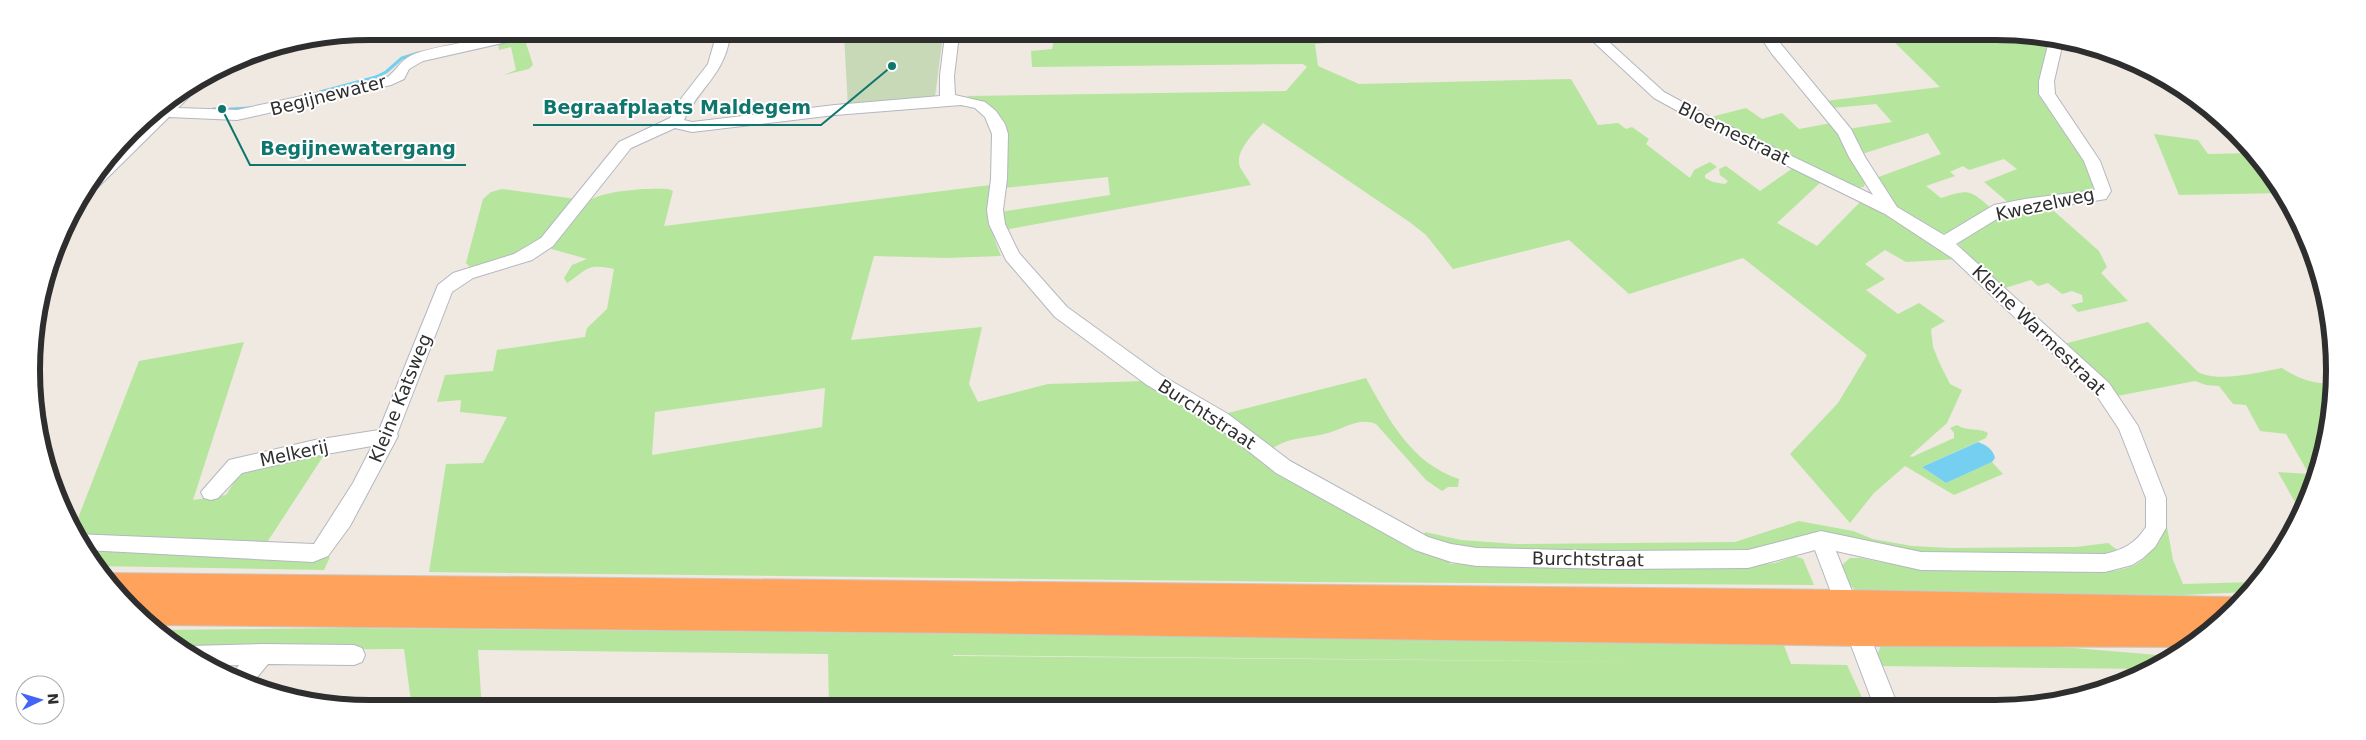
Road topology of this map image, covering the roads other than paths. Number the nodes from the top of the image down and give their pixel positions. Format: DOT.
graph roads {
  1 [pos="498,40"];
  2 [pos="722,40"];
  3 [pos="951,40"];
  4 [pos="1599,40"];
  5 [pos="1769,40"];
  6 [pos="2056,45"];
  7 [pos="948,100"];
  8 [pos="170,108"];
  9 [pos="165,112"];
  10 [pos="676,121"];
  11 [pos="114,162"];
  12 [pos="1891,211"];
  13 [pos="1944,242"];
  14 [pos="388,436"];
  15 [pos="210,492"];
  16 [pos="1821,540"];
  17 [pos="88,541"];
  18 [pos="121,587"];
  19 [pos="2227,605"];
  20 [pos="2163,608"];
  21 [pos="145,611"];
  22 [pos="2221,611"];
  23 [pos="1852,618"];
  24 [pos="2196,633"];
  25 [pos="262,654"];
  26 [pos="204,656"];
  27 [pos="354,656"];
  28 [pos="245,675"];
  29 [pos="1884,700"];
  1 -- 9 [label="street, Begijnewater"];
  2 -- 10 [label="street"];
  3 -- 7 [label="street"];
  4 -- 12 [label="street, Bloemestraat"];
  5 -- 12 [label="street, Kleine Warmestraat"];
  6 -- 13 [label="street, Kwezelweg"];
  7 -- 10 [label="street, Burchtstraat"];
  7 -- 16 [label="street, Burchtstraat"];
  8 -- 9 [label="street"];
  9 -- 11 [label="street"];
  10 -- 14 [label="street, Kleine Katsweg"];
  12 -- 13 [label="street, Kleine Warmestraat"];
  13 -- 16 [label="street, Kleine Warmestraat"];
  14 -- 15 [label="street, Melkerij"];
  14 -- 17 [label="street, Kleine Katsweg"];
  16 -- 23 [label="street"];
  18 -- 23 [label="highway"];
  19 -- 20 [label="highway"];
  20 -- 22 [label="highway"];
  20 -- 23 [label="highway"];
  21 -- 23 [label="highway"];
  23 -- 24 [label="highway"];
  23 -- 29 [label="street"];
  25 -- 26 [label="street"];
  25 -- 27 [label="street"];
  25 -- 28 [label="street"];
}
